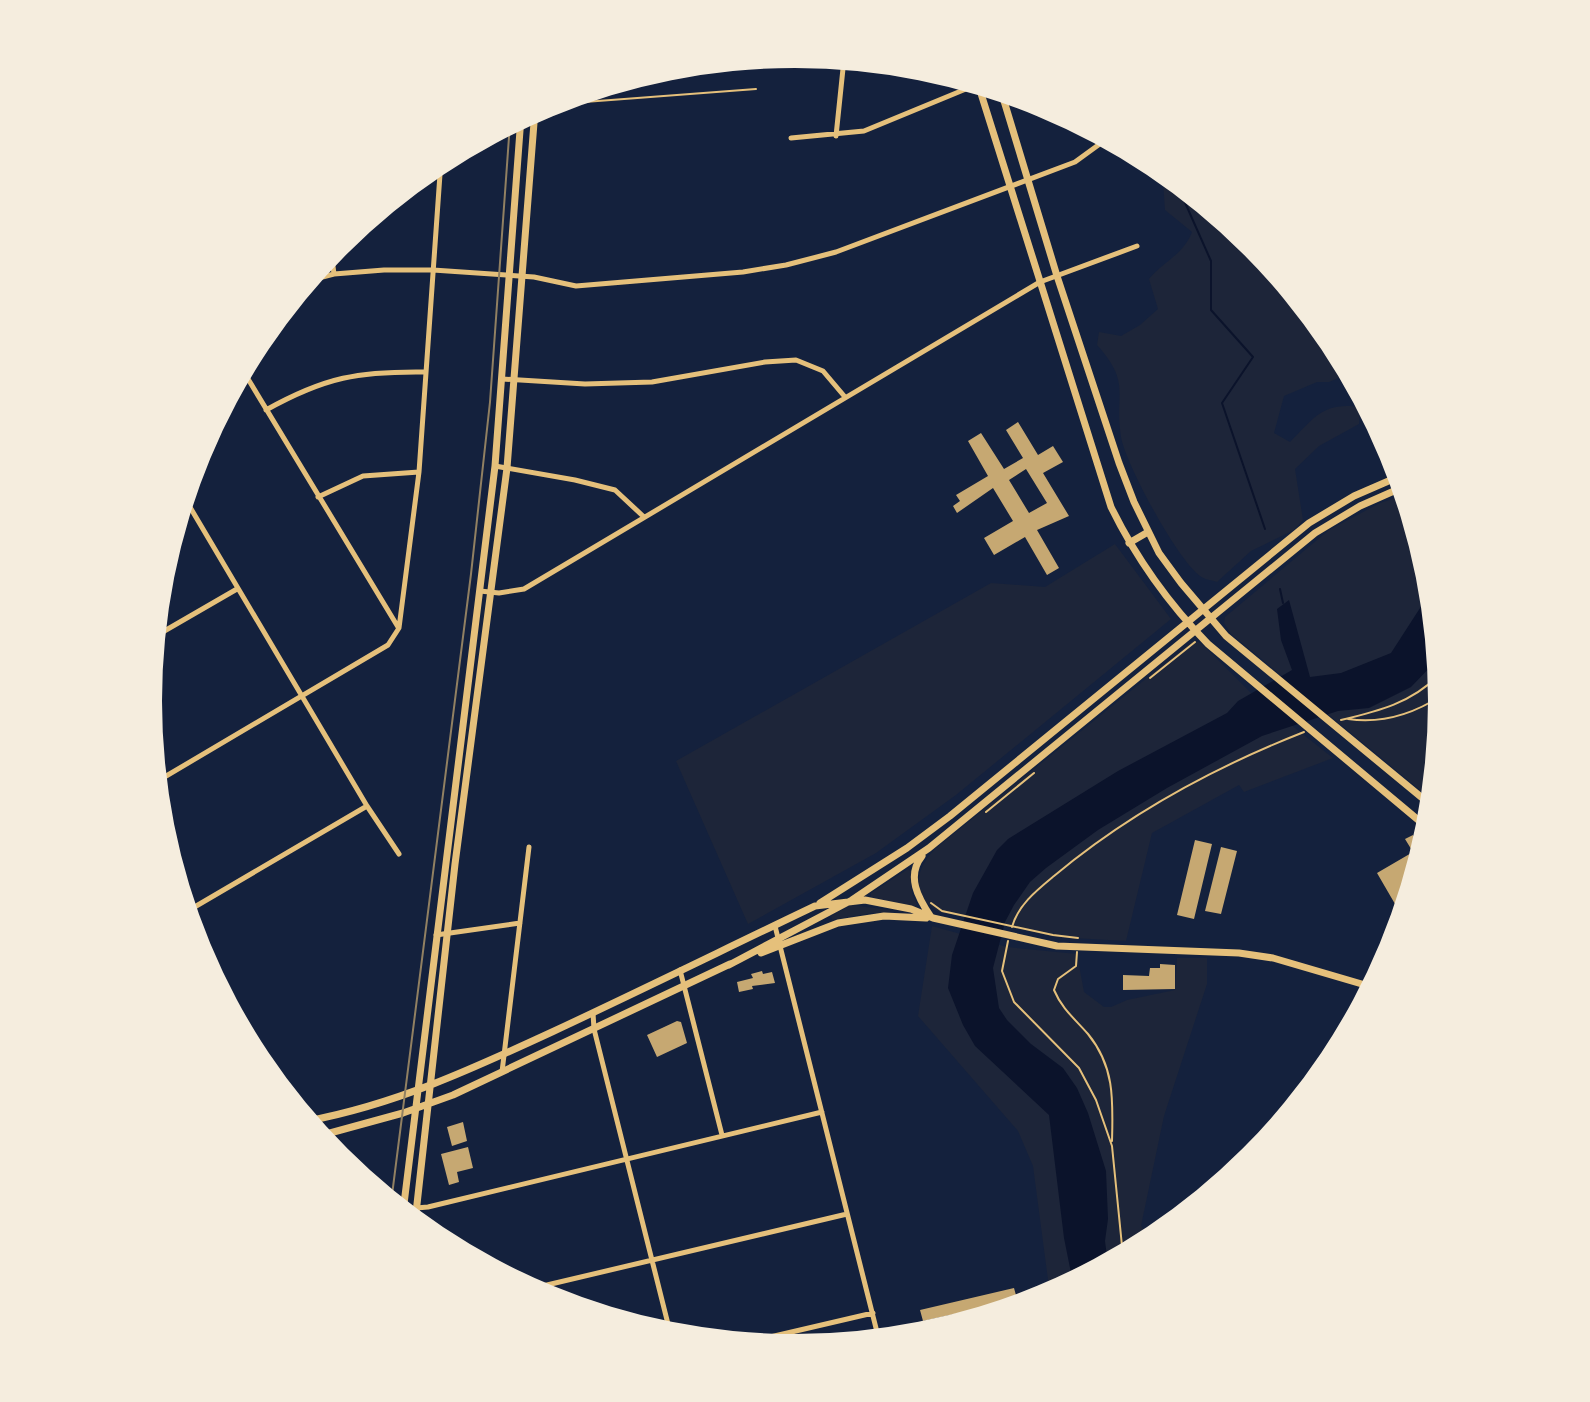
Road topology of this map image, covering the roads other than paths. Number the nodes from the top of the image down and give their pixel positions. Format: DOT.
graph roads {
  1 [pos="843,70"];
  2 [pos="756,89"];
  3 [pos="962,91"];
  4 [pos="982,97"];
  5 [pos="594,101"];
  6 [pos="1005,104"];
  7 [pos="534,125"];
  8 [pos="520,131"];
  9 [pos="836,136"];
  10 [pos="791,138"];
  11 [pos="1098,145"];
  12 [pos="440,177"];
  13 [pos="1027,181"];
  14 [pos="1011,187"];
  15 [pos="1137,246"];
  16 [pos="333,268"];
  17 [pos="433,270"];
  18 [pos="334,274"];
  19 [pos="326,276"];
  20 [pos="510,276"];
  21 [pos="521,276"];
  22 [pos="1057,276"];
  23 [pos="1040,282"];
  24 [pos="426,372"];
  25 [pos="502,379"];
  26 [pos="514,380"];
  27 [pos="249,381"];
  28 [pos="845,397"];
  29 [pos="266,410"];
  30 [pos="495,466"];
  31 [pos="507,468"];
  32 [pos="419,472"];
  33 [pos="1388,481"];
  34 [pos="1392,492"];
  35 [pos="318,497"];
  36 [pos="192,511"];
  37 [pos="644,517"];
  38 [pos="1309,523"];
  39 [pos="1148,532"];
  40 [pos="1315,533"];
  41 [pos="1129,543"];
  42 [pos="237,589"];
  43 [pos="480,591"];
  44 [pos="492,593"];
  45 [pos="1202,609"];
  46 [pos="1211,619"];
  47 [pos="1186,621"];
  48 [pos="399,628"];
  49 [pos="166,630"];
  50 [pos="1196,636"];
  51 [pos="302,695"];
  52 [pos="166,776"];
  53 [pos="1421,797"];
  54 [pos="367,806"];
  55 [pos="1417,819"];
  56 [pos="529,847"];
  57 [pos="929,848"];
  58 [pos="399,854"];
  59 [pos="852,900"];
  60 [pos="197,906"];
  61 [pos="815,906"];
  62 [pos="933,918"];
  63 [pos="520,923"];
  64 [pos="774,925"];
  65 [pos="436,935"];
  66 [pos="447,935"];
  67 [pos="779,942"];
  68 [pos="680,970"];
  69 [pos="1361,984"];
  70 [pos="686,987"];
  71 [pos="593,1013"];
  72 [pos="594,1029"];
  73 [pos="505,1054"];
  74 [pos="502,1072"];
  75 [pos="430,1087"];
  76 [pos="417,1092"];
  77 [pos="428,1104"];
  78 [pos="415,1109"];
  79 [pos="822,1112"];
  80 [pos="319,1118"];
  81 [pos="332,1132"];
  82 [pos="722,1135"];
  83 [pos="626,1158"];
  84 [pos="405,1199"];
  85 [pos="417,1208"];
  86 [pos="847,1214"];
  87 [pos="652,1259"];
  88 [pos="549,1284"];
  89 [pos="873,1313"];
  90 [pos="667,1321"];
  91 [pos="877,1329"];
  92 [pos="784,1334"];
  1 -- 9 [label="street"];
  2 -- 5 [label="lane"];
  3 -- 9 [label="street"];
  4 -- 14 [label="main road"];
  6 -- 13 [label="main road"];
  7 -- 21 [label="main road"];
  8 -- 20 [label="main road"];
  9 -- 10 [label="street"];
  11 -- 13 [label="street"];
  12 -- 17 [label="street"];
  13 -- 14 [label="street"];
  13 -- 22 [label="main road"];
  14 -- 21 [label="street"];
  14 -- 23 [label="main road"];
  15 -- 22 [label="street"];
  16 -- 18 [label="street"];
  17 -- 18 [label="street"];
  17 -- 20 [label="street"];
  17 -- 24 [label="street"];
  18 -- 19 [label="street"];
  20 -- 21 [label="street"];
  20 -- 25 [label="main road"];
  21 -- 26 [label="main road"];
  22 -- 23 [label="street"];
  22 -- 39 [label="main road"];
  23 -- 28 [label="street"];
  23 -- 41 [label="main road"];
  24 -- 29 [label="street"];
  24 -- 32 [label="street"];
  25 -- 26 [label="street"];
  25 -- 30 [label="main road"];
  26 -- 28 [label="street"];
  26 -- 31 [label="main road"];
  27 -- 29 [label="street"];
  28 -- 37 [label="street"];
  29 -- 35 [label="street"];
  30 -- 31 [label="street"];
  30 -- 43 [label="main road"];
  31 -- 37 [label="street"];
  31 -- 44 [label="main road"];
  32 -- 35 [label="street"];
  32 -- 48 [label="street"];
  33 -- 38 [label="main road"];
  34 -- 40 [label="main road"];
  35 -- 48 [label="street"];
  36 -- 42 [label="street"];
  37 -- 44 [label="street"];
  38 -- 40 [label="main road"];
  38 -- 45 [label="main road"];
  39 -- 41 [label="main road"];
  39 -- 45 [label="main road"];
  40 -- 46 [label="main road"];
  41 -- 47 [label="main road"];
  42 -- 49 [label="street"];
  42 -- 51 [label="street"];
  43 -- 44 [label="street"];
  43 -- 65 [label="main road"];
  44 -- 66 [label="main road"];
  45 -- 46 [label="main road"];
  45 -- 47 [label="main road"];
  46 -- 50 [label="main road"];
  46 -- 53 [label="main road"];
  47 -- 50 [label="main road"];
  47 -- 61 [label="main road"];
  48 -- 51 [label="street"];
  50 -- 55 [label="main road"];
  50 -- 57 [label="main road"];
  51 -- 52 [label="street"];
  51 -- 54 [label="street"];
  54 -- 58 [label="street"];
  54 -- 60 [label="street"];
  56 -- 63 [label="street"];
  57 -- 59 [label="main road"];
  57 -- 62 [label="main road"];
  59 -- 61 [label="main road"];
  59 -- 62 [label="main road"];
  59 -- 67 [label="main road"];
  61 -- 64 [label="main road"];
  62 -- 67 [label="main road"];
  62 -- 69 [label="main road"];
  63 -- 66 [label="street"];
  63 -- 73 [label="street"];
  64 -- 67 [label="street"];
  64 -- 68 [label="main road"];
  65 -- 66 [label="street"];
  65 -- 76 [label="main road"];
  66 -- 75 [label="main road"];
  67 -- 70 [label="main road"];
  67 -- 79 [label="street"];
  68 -- 70 [label="street"];
  68 -- 71 [label="main road"];
  70 -- 72 [label="main road"];
  70 -- 82 [label="street"];
  71 -- 72 [label="street"];
  71 -- 73 [label="main road"];
  72 -- 74 [label="main road"];
  72 -- 83 [label="street"];
  73 -- 74 [label="street"];
  73 -- 75 [label="main road"];
  74 -- 77 [label="main road"];
  75 -- 76 [label="main road"];
  75 -- 77 [label="main road"];
  76 -- 78 [label="main road"];
  76 -- 80 [label="main road"];
  77 -- 78 [label="main road"];
  77 -- 85 [label="main road"];
  78 -- 81 [label="main road"];
  78 -- 84 [label="main road"];
  79 -- 82 [label="street"];
  79 -- 86 [label="street"];
  82 -- 83 [label="street"];
  83 -- 85 [label="street"];
  83 -- 87 [label="street"];
  86 -- 87 [label="street"];
  86 -- 89 [label="street"];
  87 -- 88 [label="street"];
  87 -- 90 [label="street"];
  89 -- 91 [label="street"];
  89 -- 92 [label="street"];
}
